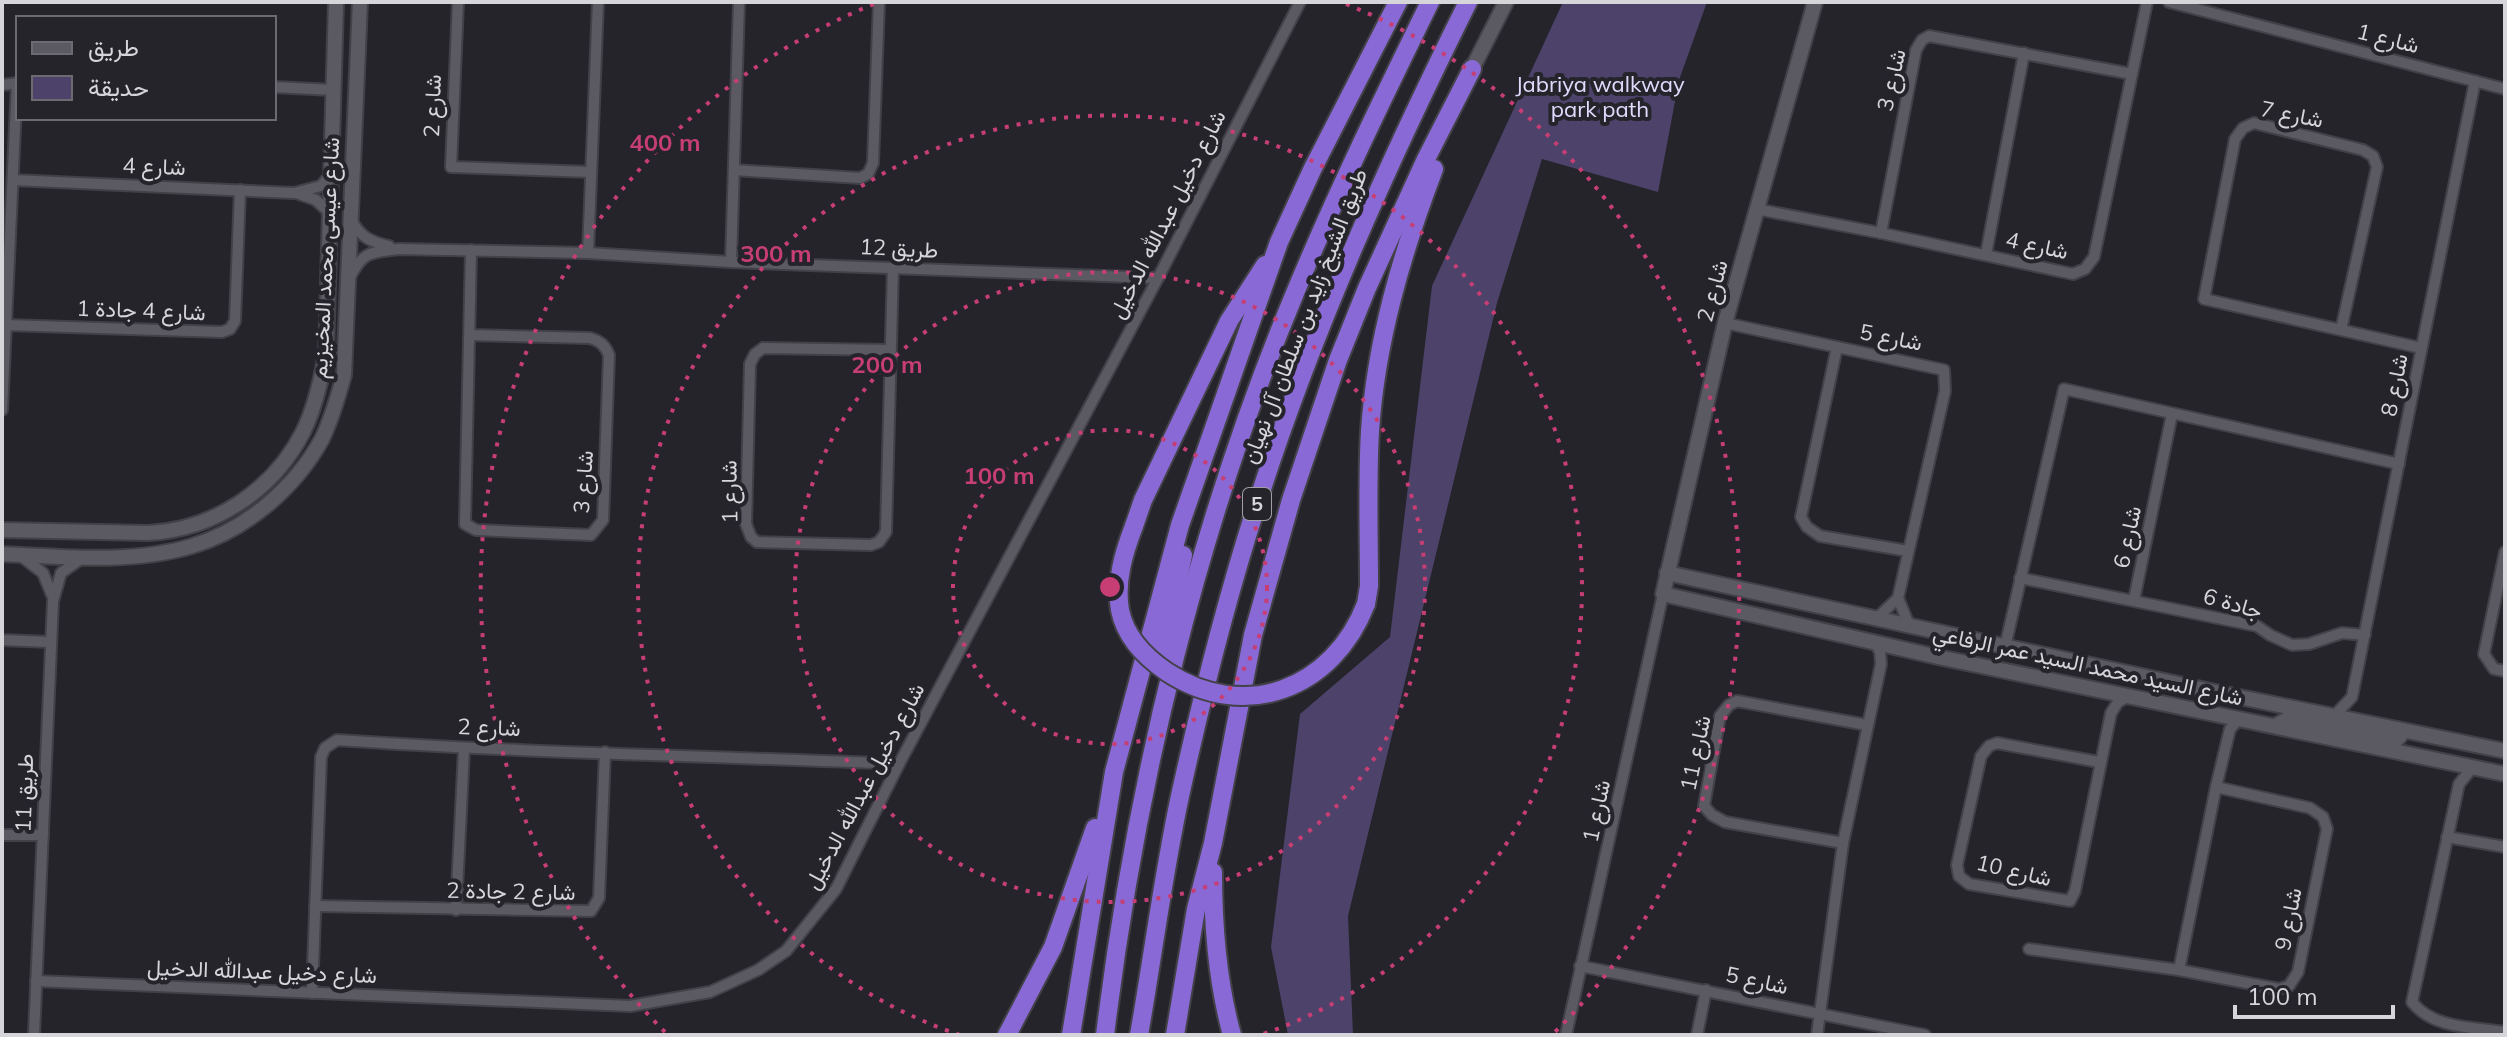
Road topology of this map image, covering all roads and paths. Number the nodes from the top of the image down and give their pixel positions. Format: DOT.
graph roads {
  1 [pos="360,2"];
  2 [pos="458,2"];
  3 [pos="598,2"];
  4 [pos="739,2"];
  5 [pos="879,2"];
  6 [pos="1300,2"];
  7 [pos="1398,2"];
  8 [pos="1430,2"];
  9 [pos="1468,2"];
  10 [pos="1506,2"];
  11 [pos="1815,2"];
  12 [pos="2147,2"];
  13 [pos="2169,2"];
  14 [pos="334,4"];
  15 [pos="2024,53"];
  16 [pos="1472,69"];
  17 [pos="2132,74"];
  18 [pos="2475,81"];
  19 [pos="276,87"];
  20 [pos="2505,89"];
  21 [pos="333,90"];
  22 [pos="356,112"];
  23 [pos="333,113"];
  24 [pos="16,120"];
  25 [pos="734,170"];
  26 [pos="591,172"];
  27 [pos="331,174"];
  28 [pos="13,180"];
  29 [pos="240,190"];
  30 [pos="294,193"];
  31 [pos="1756,209"];
  32 [pos="330,213"];
  33 [pos="352,220"];
  34 [pos="1881,233"];
  35 [pos="1279,242"];
  36 [pos="399,249"];
  37 [pos="471,250"];
  38 [pos="588,253"];
  39 [pos="1986,254"];
  40 [pos="731,262"];
  41 [pos="893,267"];
  42 [pos="350,277"];
  43 [pos="1158,278"];
  44 [pos="1725,323"];
  45 [pos="6,325"];
  46 [pos="2341,330"];
  47 [pos="470,335"];
  48 [pos="347,338"];
  49 [pos="326,340"];
  50 [pos="1837,347"];
  51 [pos="2421,348"];
  52 [pos="890,350"];
  53 [pos="323,368"];
  54 [pos="344,375"];
  55 [pos="2,410"];
  56 [pos="2172,414"];
  57 [pos="2399,464"];
  58 [pos="1200,474"];
  59 [pos="2,530"];
  60 [pos="1908,551"];
  61 [pos="2505,552"];
  62 [pos="2,554"];
  63 [pos="18,555"];
  64 [pos="85,556"];
  65 [pos="1667,573"];
  66 [pos="2020,578"];
  67 [pos="1663,594"];
  68 [pos="1898,598"];
  69 [pos="2134,600"];
  70 [pos="53,601"];
  71 [pos="1877,618"];
  72 [pos="1909,625"];
  73 [pos="2365,635"];
  74 [pos="2,640"];
  75 [pos="50,642"];
  76 [pos="1875,642"];
  77 [pos="1898,647"];
  78 [pos="2005,647"];
  79 [pos="1938,657"];
  80 [pos="2059,658"];
  81 [pos="1881,664"];
  82 [pos="2505,671"];
  83 [pos="2080,685"];
  84 [pos="2098,690"];
  85 [pos="2220,693"];
  86 [pos="2129,696"];
  87 [pos="2352,697"];
  88 [pos="2111,713"];
  89 [pos="2335,715"];
  90 [pos="2219,716"];
  91 [pos="2238,720"];
  92 [pos="2366,722"];
  93 [pos="1867,725"];
  94 [pos="2275,726"];
  95 [pos="1158,727"];
  96 [pos="2397,729"];
  97 [pos="2229,733"];
  98 [pos="464,749"];
  99 [pos="2505,751"];
  100 [pos="605,752"];
  101 [pos="2421,757"];
  102 [pos="2099,762"];
  103 [pos="899,764"];
  104 [pos="2453,765"];
  105 [pos="2472,768"];
  106 [pos="2505,770"];
  107 [pos="1114,772"];
  108 [pos="2459,784"];
  109 [pos="2216,787"];
  110 [pos="2,835"];
  111 [pos="43,835"];
  112 [pos="2447,837"];
  113 [pos="1213,843"];
  114 [pos="1843,843"];
  115 [pos="2505,847"];
  116 [pos="315,906"];
  117 [pos="456,910"];
  118 [pos="2029,949"];
  119 [pos="1580,966"];
  120 [pos="2179,970"];
  121 [pos="36,981"];
  122 [pos="1147,985"];
  123 [pos="1706,990"];
  124 [pos="312,993"];
  125 [pos="1821,1015"];
  126 [pos="2505,1032"];
  127 [pos="34,1035"];
  128 [pos="1007,1035"];
  129 [pos="1071,1035"];
  130 [pos="1105,1035"];
  131 [pos="1139,1035"];
  132 [pos="1148,1035"];
  133 [pos="1175,1035"];
  134 [pos="1232,1035"];
  135 [pos="1566,1035"];
  136 [pos="1697,1035"];
  137 [pos="1817,1035"];
  138 [pos="1925,1035"];
  1 -- 22 [label="street, شارع عيسى محمد المخيزيم"];
  2 -- 26 [label="street, شارع 2"];
  3 -- 26 [label="street"];
  4 -- 25 [label="street"];
  5 -- 25 [label="street"];
  6 -- 43 [label="street, شارع دخيل عبدالله الدخيل"];
  7 -- 35 [label="highway"];
  8 -- 95 [label="highway, طريق الشيخ زايد بن سلطان آل نهيان / 5"];
  9 -- 122 [label="highway, طريق الشيخ زايد بن سلطان آل نهيان / 5"];
  10 -- 16 [label="street"];
  11 -- 31 [label="street, شارع 2"];
  12 -- 17 [label="street, شارع 4"];
  13 -- 18 [label="street, شارع 1"];
  14 -- 21 [label="street, شارع عيسى محمد المخيزيم"];
  15 -- 17 [label="street, شارع 3"];
  15 -- 34 [label="street, شارع 3"];
  15 -- 39 [label="street"];
  16 -- 35 [label="highway, bridge"];
  16 -- 113 [label="highway"];
  17 -- 39 [label="street, شارع 4"];
  18 -- 20 [label="street, شارع 1"];
  18 -- 51 [label="street, شارع 8"];
  19 -- 21 [label="street"];
  21 -- 23 [label="street, شارع عيسى محمد المخيزيم"];
  22 -- 23 [label="street"];
  22 -- 33 [label="street, شارع عيسى محمد المخيزيم"];
  23 -- 27 [label="street, شارع عيسى محمد المخيزيم"];
  24 -- 28 [label="street"];
  25 -- 40 [label="street"];
  26 -- 38 [label="street"];
  27 -- 30 [label="street, شارع 4"];
  27 -- 32 [label="street, شارع عيسى محمد المخيزيم"];
  28 -- 29 [label="street, شارع 4"];
  28 -- 45 [label="street"];
  29 -- 30 [label="street, شارع 4"];
  29 -- 45 [label="street, شارع 4 جادة 1"];
  30 -- 32 [label="street, شارع 4"];
  31 -- 34 [label="street, شارع 4"];
  31 -- 44 [label="street, شارع 2"];
  32 -- 49 [label="street, شارع عيسى محمد المخيزيم"];
  33 -- 36 [label="street, طريق 12"];
  33 -- 42 [label="street, شارع عيسى محمد المخيزيم"];
  34 -- 39 [label="street, شارع 4"];
  35 -- 58 [label="highway"];
  36 -- 37 [label="street, طريق 12"];
  36 -- 42 [label="street, طريق 12"];
  37 -- 38 [label="street, طريق 12"];
  37 -- 47 [label="street, شارع 3"];
  38 -- 40 [label="street, طريق 12"];
  40 -- 41 [label="street, طريق 12"];
  41 -- 43 [label="street, طريق 12"];
  41 -- 52 [label="street, شارع 1"];
  42 -- 48 [label="street, شارع عيسى محمد المخيزيم"];
  43 -- 103 [label="street, شارع دخيل عبدالله الدخيل"];
  44 -- 50 [label="street, شارع 5"];
  44 -- 65 [label="street, شارع 2"];
  45 -- 55 [label="street"];
  46 -- 46 [label="street, شارع 7"];
  46 -- 51 [label="street, شارع 7"];
  47 -- 47 [label="street, شارع 3"];
  48 -- 49 [label="street"];
  48 -- 54 [label="street, شارع عيسى محمد المخيزيم"];
  49 -- 53 [label="street, شارع عيسى محمد المخيزيم"];
  50 -- 60 [label="street, شارع 5"];
  50 -- 60 [label="street, شارع 5"];
  51 -- 57 [label="street, شارع 8"];
  52 -- 52 [label="street, شارع 1"];
  53 -- 54 [label="street"];
  53 -- 59 [label="street, شارع عيسى محمد المخيزيم"];
  54 -- 64 [label="street, شارع عيسى محمد المخيزيم"];
  56 -- 57 [label="street"];
  56 -- 66 [label="street"];
  56 -- 69 [label="street, شارع 6"];
  57 -- 73 [label="street, شارع 8"];
  58 -- 95 [label="highway"];
  58 -- 107 [label="highway"];
  60 -- 68 [label="street, شارع 5"];
  61 -- 82 [label="street"];
  62 -- 63 [label="street, شارع عيسى محمد المخيزيم"];
  63 -- 64 [label="street, شارع عيسى محمد المخيزيم"];
  63 -- 70 [label="street"];
  64 -- 70 [label="street, طريق 11"];
  65 -- 67 [label="street, شارع 2"];
  65 -- 71 [label="street, شارع السيد محمد السيد عمر الرفاعي"];
  66 -- 69 [label="street, شارع 6"];
  66 -- 78 [label="street"];
  67 -- 76 [label="street, شارع السيد محمد السيد عمر الرفاعي"];
  67 -- 119 [label="street, شارع 1"];
  68 -- 71 [label="street"];
  68 -- 72 [label="street"];
  69 -- 73 [label="street, جادة 6"];
  70 -- 75 [label="street, طريق 11"];
  71 -- 72 [label="street, شارع السيد محمد السيد عمر الرفاعي"];
  72 -- 78 [label="street, شارع السيد محمد السيد عمر الرفاعي"];
  73 -- 87 [label="street, شارع 8"];
  74 -- 75 [label="street"];
  75 -- 111 [label="street, طريق 11"];
  76 -- 77 [label="street, شارع السيد محمد السيد عمر الرفاعي"];
  76 -- 81 [label="street"];
  77 -- 79 [label="street, شارع السيد محمد السيد عمر الرفاعي"];
  77 -- 81 [label="street"];
  78 -- 80 [label="street, شارع السيد محمد السيد عمر الرفاعي"];
  79 -- 80 [label="street"];
  79 -- 83 [label="street, شارع السيد محمد السيد عمر الرفاعي"];
  80 -- 85 [label="street, شارع السيد محمد السيد عمر الرفاعي"];
  81 -- 93 [label="street"];
  83 -- 84 [label="street, شارع السيد محمد السيد عمر الرفاعي"];
  83 -- 85 [label="street"];
  84 -- 86 [label="street, شارع السيد محمد السيد عمر الرفاعي"];
  84 -- 88 [label="street"];
  85 -- 89 [label="street, شارع السيد محمد السيد عمر الرفاعي"];
  86 -- 88 [label="street"];
  86 -- 90 [label="street, شارع السيد محمد السيد عمر الرفاعي"];
  87 -- 89 [label="street"];
  87 -- 92 [label="street"];
  88 -- 102 [label="street, شارع 10"];
  89 -- 92 [label="street, شارع السيد محمد السيد عمر الرفاعي"];
  90 -- 91 [label="street, شارع السيد محمد السيد عمر الرفاعي"];
  90 -- 97 [label="street"];
  91 -- 94 [label="street, شارع السيد محمد السيد عمر الرفاعي"];
  91 -- 97 [label="street"];
  92 -- 96 [label="street, شارع السيد محمد السيد عمر الرفاعي"];
  93 -- 114 [label="street"];
  93 -- 114 [label="street, شارع 11"];
  94 -- 96 [label="street"];
  94 -- 101 [label="street, شارع السيد محمد السيد عمر الرفاعي"];
  95 -- 130 [label="highway, طريق الشيخ زايد بن سلطان آل نهيان / 5"];
  96 -- 99 [label="street, شارع السيد محمد السيد عمر الرفاعي"];
  97 -- 109 [label="street"];
  98 -- 100 [label="street, شارع 2"];
  98 -- 116 [label="street, شارع 2"];
  98 -- 117 [label="street"];
  100 -- 103 [label="street, شارع 2"];
  100 -- 117 [label="street, شارع 2 جادة 2"];
  101 -- 104 [label="street, شارع السيد محمد السيد عمر الرفاعي"];
  101 -- 106 [label="street"];
  102 -- 102 [label="street, شارع 10"];
  103 -- 124 [label="street, شارع دخيل عبدالله الدخيل"];
  104 -- 105 [label="street, شارع السيد محمد السيد عمر الرفاعي"];
  104 -- 108 [label="street"];
  105 -- 106 [label="street, شارع السيد محمد السيد عمر الرفاعي"];
  105 -- 108 [label="street"];
  107 -- 128 [label="highway"];
  107 -- 129 [label="highway"];
  108 -- 112 [label="street"];
  109 -- 120 [label="street"];
  109 -- 120 [label="street, شارع 9"];
  110 -- 111 [label="street"];
  111 -- 121 [label="street, طريق 11"];
  112 -- 115 [label="street"];
  112 -- 126 [label="street"];
  113 -- 133 [label="highway"];
  113 -- 134 [label="highway"];
  114 -- 125 [label="street"];
  116 -- 117 [label="street, شارع 2 جادة 2"];
  116 -- 124 [label="street, شارع 2"];
  118 -- 120 [label="street"];
  119 -- 123 [label="street, شارع 5"];
  119 -- 135 [label="street, شارع 1"];
  121 -- 124 [label="street, شارع دخيل عبدالله الدخيل"];
  121 -- 127 [label="street, طريق 11"];
  122 -- 131 [label="highway, طريق الشيخ زايد بن سلطان آل نهيان / 5"];
  122 -- 132 [label="highway"];
  123 -- 125 [label="street, شارع 5"];
  123 -- 136 [label="street"];
  125 -- 137 [label="street"];
  125 -- 138 [label="street, شارع 5"];
}
